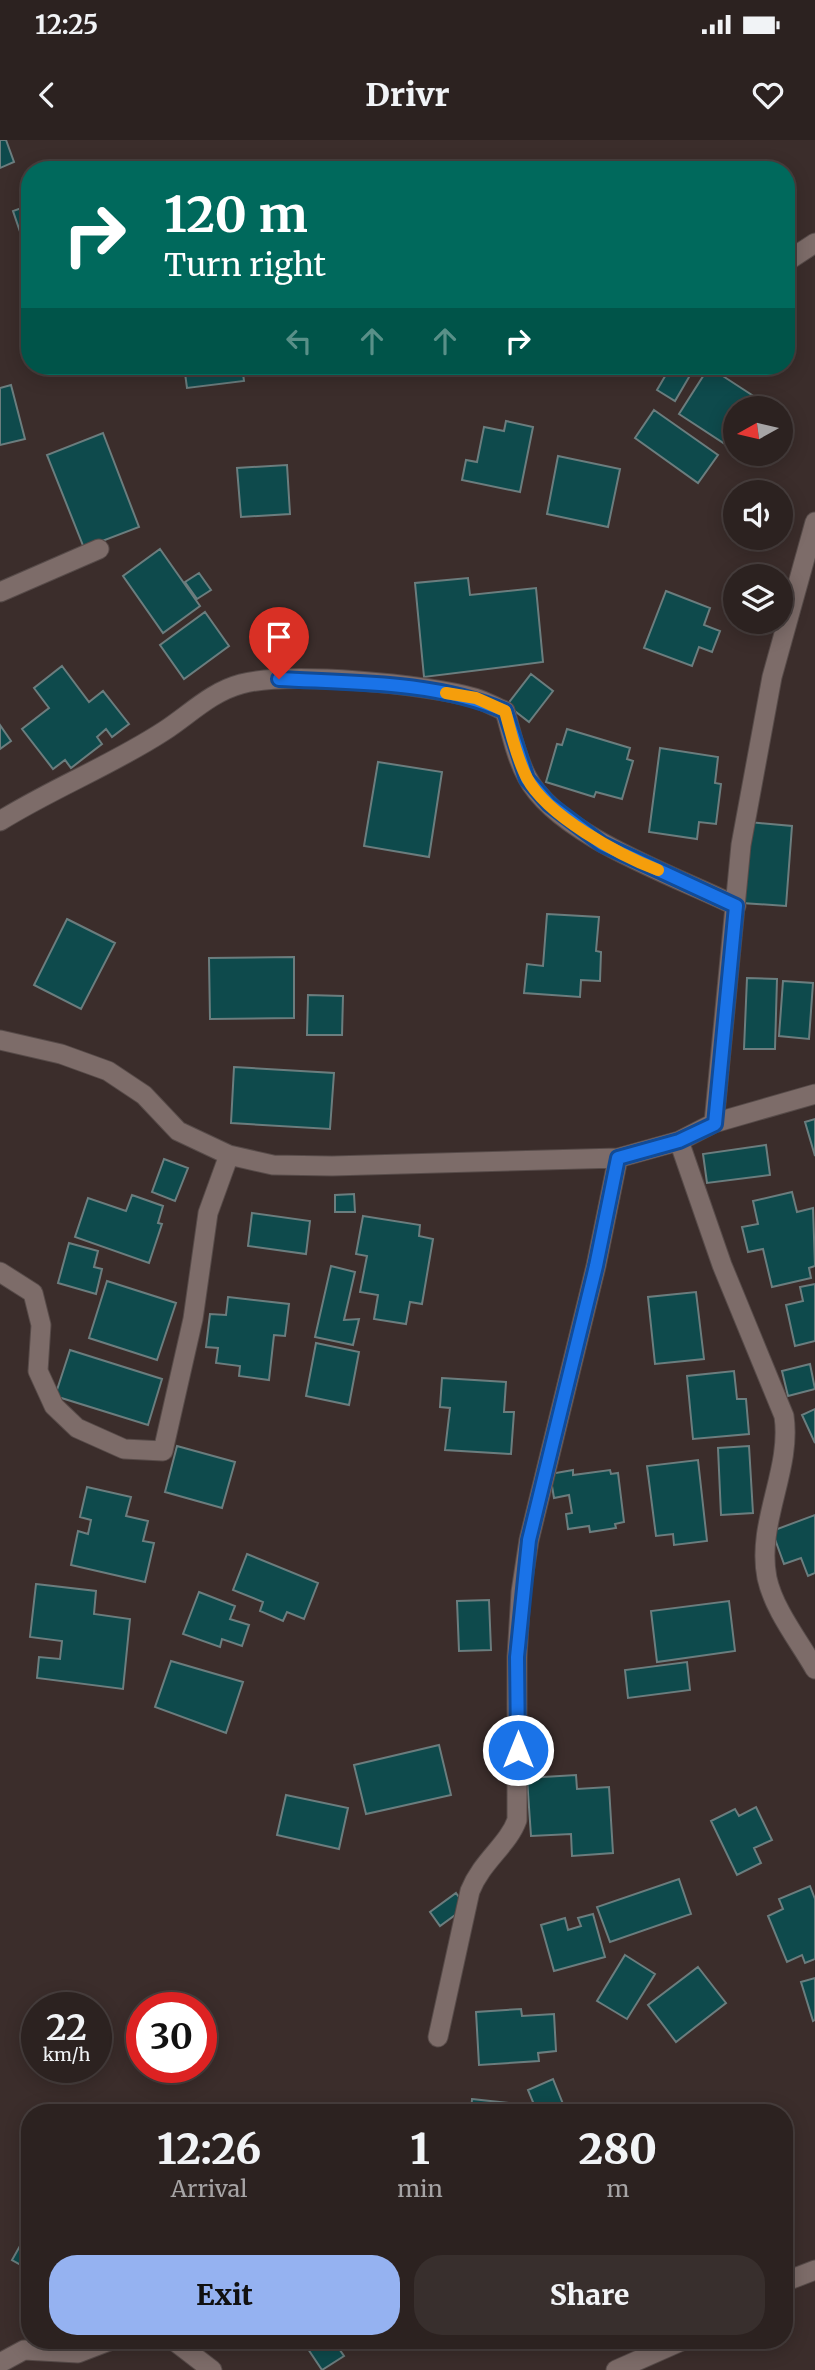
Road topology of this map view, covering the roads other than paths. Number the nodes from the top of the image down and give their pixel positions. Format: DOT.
graph roads {
  1 [pos="815,243"];
  2 [pos="795,256"];
  3 [pos="815,522"];
  4 [pos="99,549"];
  5 [pos="0,592"];
  6 [pos="0,821"];
  7 [pos="736,906"];
  8 [pos="0,1040"];
  9 [pos="815,1094"];
  10 [pos="715,1124"];
  11 [pos="679,1141"];
  12 [pos="229,1155"];
  13 [pos="618,1158"];
  14 [pos="0,1272"];
  15 [pos="815,1669"];
  16 [pos="438,2037"];
  17 [pos="815,2270"];
  18 [pos="793,2279"];
  19 [pos="88,2349"];
  20 [pos="185,2349"];
  21 [pos="664,2349"];
  22 [pos="0,2363"];
  23 [pos="212,2370"];
  24 [pos="617,2370"];
  1 -- 2 [label="street"];
  3 -- 7 [label="street"];
  4 -- 5 [label="street"];
  6 -- 7 [label="street"];
  7 -- 10 [label="street"];
  8 -- 12 [label="street"];
  9 -- 10 [label="street"];
  10 -- 11 [label="street"];
  11 -- 13 [label="street"];
  11 -- 15 [label="street"];
  12 -- 13 [label="street"];
  12 -- 14 [label="street"];
  13 -- 16 [label="street"];
  17 -- 18 [label="street"];
  19 -- 22 [label="street"];
  20 -- 23 [label="street"];
  21 -- 24 [label="street"];
}
